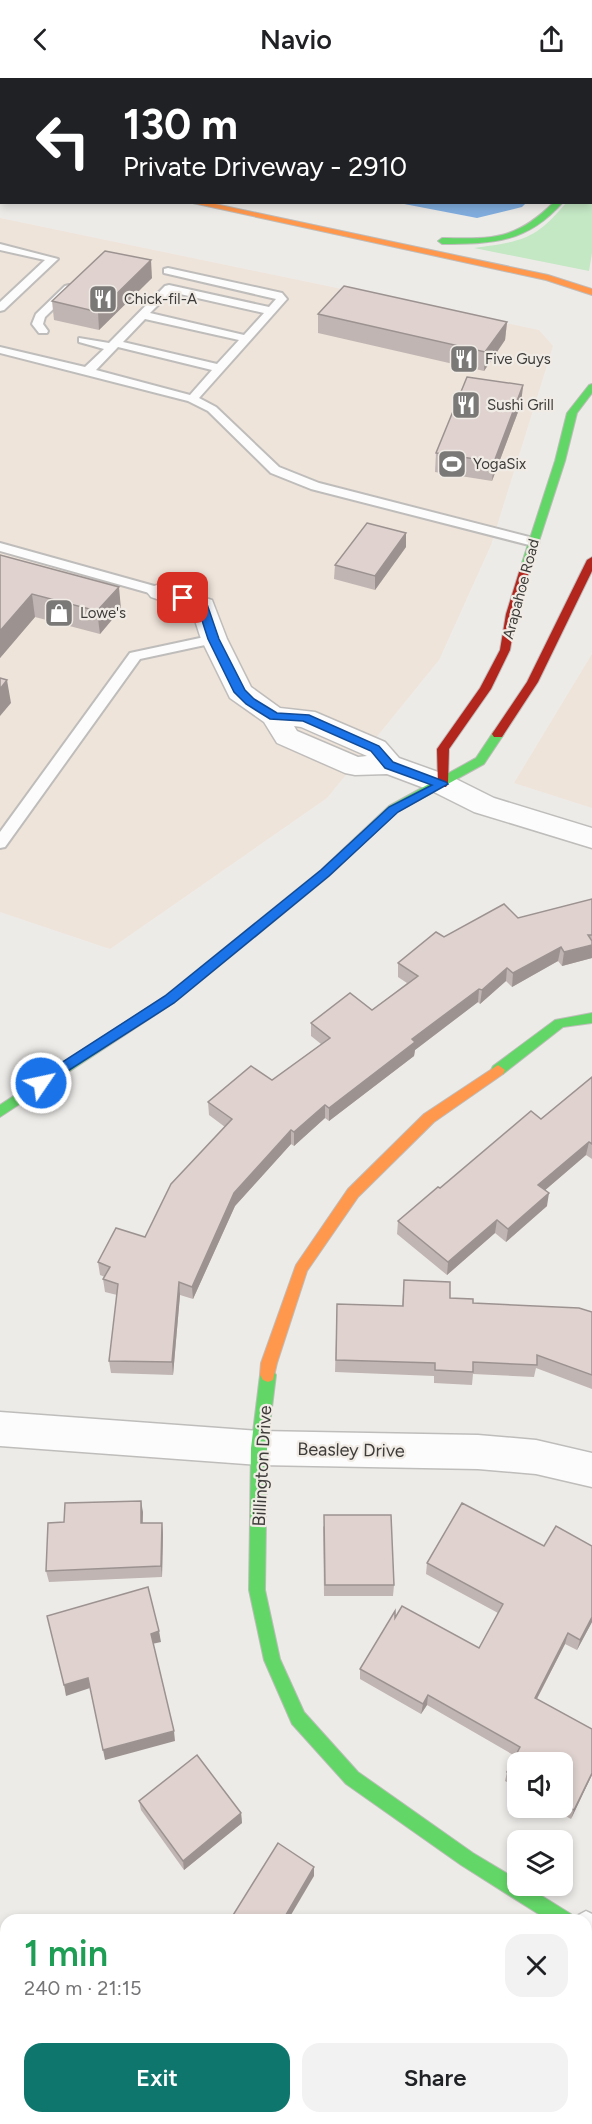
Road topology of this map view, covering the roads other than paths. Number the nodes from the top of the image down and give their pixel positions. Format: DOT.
graph roads {
  1 [pos="202,204"];
  2 [pos="557,204"];
  3 [pos="357,236"];
  4 [pos="0,247"];
  5 [pos="168,271"];
  6 [pos="79,279"];
  7 [pos="592,292"];
  8 [pos="0,308"];
  9 [pos="271,311"];
  10 [pos="143,315"];
  11 [pos="43,331"];
  12 [pos="247,339"];
  13 [pos="83,340"];
  14 [pos="113,345"];
  15 [pos="0,350"];
  16 [pos="220,368"];
  17 [pos="88,371"];
  18 [pos="592,388"];
  19 [pos="192,399"];
  20 [pos="533,542"];
  21 [pos="0,547"];
  22 [pos="592,560"];
  23 [pos="160,592"];
  24 [pos="214,639"];
  25 [pos="442,784"];
  26 [pos="592,838"];
  27 [pos="0,843"];
  28 [pos="592,1018"];
  29 [pos="0,1112"];
  30 [pos="0,1429"];
  31 [pos="259,1448"];
  32 [pos="592,1470"];
  33 [pos="555,1914"];
  1 -- 3 [label="main road"];
  2 -- 3 [label="main road"];
  3 -- 7 [label="main road"];
  4 -- 8 [label="lane"];
  5 -- 9 [label="lane"];
  6 -- 11 [label="lane"];
  9 -- 10 [label="lane"];
  9 -- 12 [label="lane"];
  10 -- 12 [label="lane"];
  10 -- 14 [label="lane"];
  12 -- 16 [label="lane"];
  13 -- 14 [label="lane"];
  14 -- 16 [label="lane"];
  14 -- 17 [label="lane"];
  15 -- 17 [label="lane"];
  16 -- 19 [label="lane"];
  17 -- 19 [label="lane"];
  18 -- 20 [label="main road, Arapahoe Road"];
  19 -- 20 [label="lane"];
  20 -- 25 [label="main road, Arapahoe Road"];
  21 -- 23 [label="lane"];
  22 -- 25 [label="main road"];
  23 -- 24 [label="street"];
  24 -- 25 [label="street"];
  24 -- 27 [label="lane"];
  25 -- 26 [label="street"];
  25 -- 29 [label="main road"];
  28 -- 31 [label="main road, Billington Drive"];
  30 -- 31 [label="street, Beasley Drive"];
  31 -- 32 [label="street, Beasley Drive"];
  31 -- 33 [label="main road, Billington Drive"];
}
